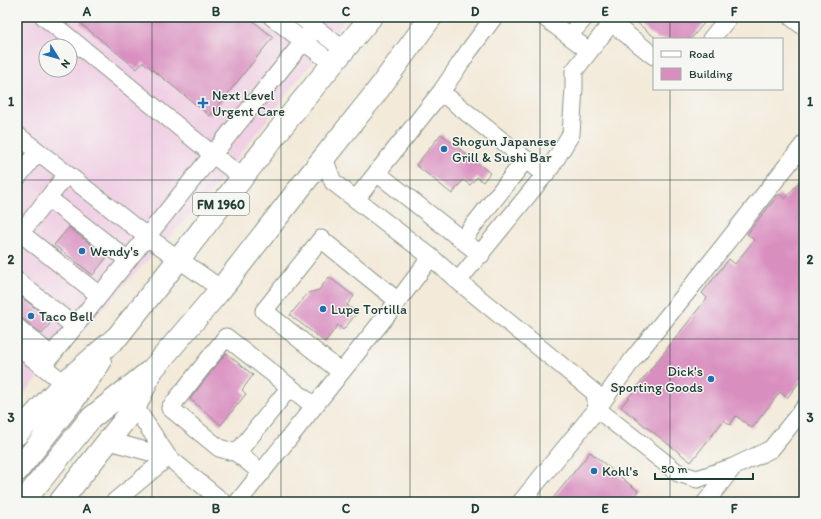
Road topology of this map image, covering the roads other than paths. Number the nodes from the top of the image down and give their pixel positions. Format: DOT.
graph roads {
  1 [pos="44,17"];
  2 [pos="272,17"];
  3 [pos="371,17"];
  4 [pos="431,17"];
  5 [pos="494,17"];
  6 [pos="544,17"];
  7 [pos="584,17"];
  8 [pos="729,17"];
  9 [pos="791,17"];
  10 [pos="614,20"];
  11 [pos="308,22"];
  12 [pos="804,27"];
  13 [pos="570,36"];
  14 [pos="712,38"];
  15 [pos="303,41"];
  16 [pos="589,51"];
  17 [pos="653,55"];
  18 [pos="338,57"];
  19 [pos="441,92"];
  20 [pos="17,135"];
  21 [pos="804,144"];
  22 [pos="38,151"];
  23 [pos="212,154"];
  24 [pos="324,158"];
  25 [pos="526,159"];
  26 [pos="377,173"];
  27 [pos="67,174"];
  28 [pos="545,175"];
  29 [pos="242,177"];
  30 [pos="17,178"];
  31 [pos="306,180"];
  32 [pos="333,182"];
  33 [pos="48,198"];
  34 [pos="356,200"];
  35 [pos="146,236"];
  36 [pos="462,240"];
  37 [pos="481,255"];
  38 [pos="430,257"];
  39 [pos="128,260"];
  40 [pos="179,260"];
  41 [pos="17,281"];
  42 [pos="458,282"];
  43 [pos="221,289"];
  44 [pos="99,295"];
  45 [pos="398,301"];
  46 [pos="74,326"];
  47 [pos="17,327"];
  48 [pos="118,336"];
  49 [pos="17,346"];
  50 [pos="47,360"];
  51 [pos="152,370"];
  52 [pos="341,372"];
  53 [pos="64,383"];
  54 [pos="290,387"];
  55 [pos="314,406"];
  56 [pos="135,407"];
  57 [pos="804,408"];
  58 [pos="597,409"];
  59 [pos="17,434"];
  60 [pos="109,441"];
  61 [pos="237,453"];
  62 [pos="168,457"];
  63 [pos="733,467"];
  64 [pos="17,471"];
  65 [pos="262,473"];
  66 [pos="23,502"];
  67 [pos="60,502"];
  68 [pos="114,502"];
  69 [pos="223,502"];
  70 [pos="238,502"];
  71 [pos="521,502"];
  72 [pos="706,502"];
  1 -- 23 [label="lane"];
  2 -- 15 [label="lane"];
  3 -- 18 [label="main road, FM 1960 / FM 1960"];
  4 -- 24 [label="main road"];
  5 -- 19 [label="lane"];
  6 -- 13 [label="lane"];
  7 -- 13 [label="lane"];
  8 -- 14 [label="lane"];
  9 -- 12 [label="lane"];
  10 -- 16 [label="lane"];
  10 -- 17 [label="lane"];
  11 -- 15 [label="lane"];
  11 -- 18 [label="lane"];
  13 -- 16 [label="lane"];
  15 -- 18 [label="lane"];
  15 -- 23 [label="lane"];
  16 -- 28 [label="lane"];
  18 -- 29 [label="main road, FM 1960 / FM 1960"];
  19 -- 25 [label="lane"];
  19 -- 26 [label="lane"];
  20 -- 22 [label="lane"];
  21 -- 58 [label="lane"];
  22 -- 27 [label="lane"];
  22 -- 30 [label="lane"];
  23 -- 29 [label="lane"];
  23 -- 35 [label="lane"];
  24 -- 31 [label="main road"];
  24 -- 32 [label="lane"];
  25 -- 28 [label="lane"];
  25 -- 36 [label="lane"];
  26 -- 34 [label="lane"];
  26 -- 36 [label="lane"];
  27 -- 33 [label="lane"];
  27 -- 35 [label="lane"];
  28 -- 37 [label="lane"];
  29 -- 40 [label="main road, FM 1960 / FM 1960"];
  31 -- 32 [label="lane"];
  31 -- 43 [label="main road"];
  32 -- 34 [label="lane"];
  33 -- 39 [label="lane"];
  33 -- 44 [label="lane"];
  34 -- 38 [label="lane"];
  35 -- 39 [label="lane"];
  35 -- 40 [label="lane"];
  36 -- 37 [label="lane"];
  37 -- 42 [label="lane"];
  38 -- 42 [label="lane"];
  38 -- 45 [label="lane"];
  39 -- 44 [label="lane"];
  40 -- 43 [label="lane"];
  40 -- 48 [label="main road, FM 1960 / FM 1960"];
  41 -- 46 [label="lane"];
  42 -- 58 [label="lane"];
  43 -- 51 [label="main road"];
  44 -- 46 [label="lane"];
  45 -- 52 [label="lane"];
  45 -- 52 [label="lane"];
  46 -- 50 [label="lane"];
  47 -- 50 [label="lane"];
  48 -- 53 [label="main road, FM 1960 / FM 1960"];
  48 -- 64 [label="main road"];
  49 -- 50 [label="lane"];
  50 -- 53 [label="lane"];
  51 -- 56 [label="main road"];
  51 -- 66 [label="main road"];
  52 -- 55 [label="lane"];
  53 -- 59 [label="main road, FM 1960 / FM 1960"];
  54 -- 55 [label="lane"];
  54 -- 61 [label="lane"];
  54 -- 61 [label="lane"];
  55 -- 65 [label="lane"];
  56 -- 60 [label="main road"];
  56 -- 62 [label="lane"];
  57 -- 63 [label="lane"];
  58 -- 63 [label="lane"];
  58 -- 71 [label="lane"];
  60 -- 62 [label="lane"];
  60 -- 67 [label="main road"];
  61 -- 65 [label="lane"];
  62 -- 68 [label="lane"];
  62 -- 69 [label="lane"];
  63 -- 72 [label="lane"];
  65 -- 70 [label="lane"];
}
